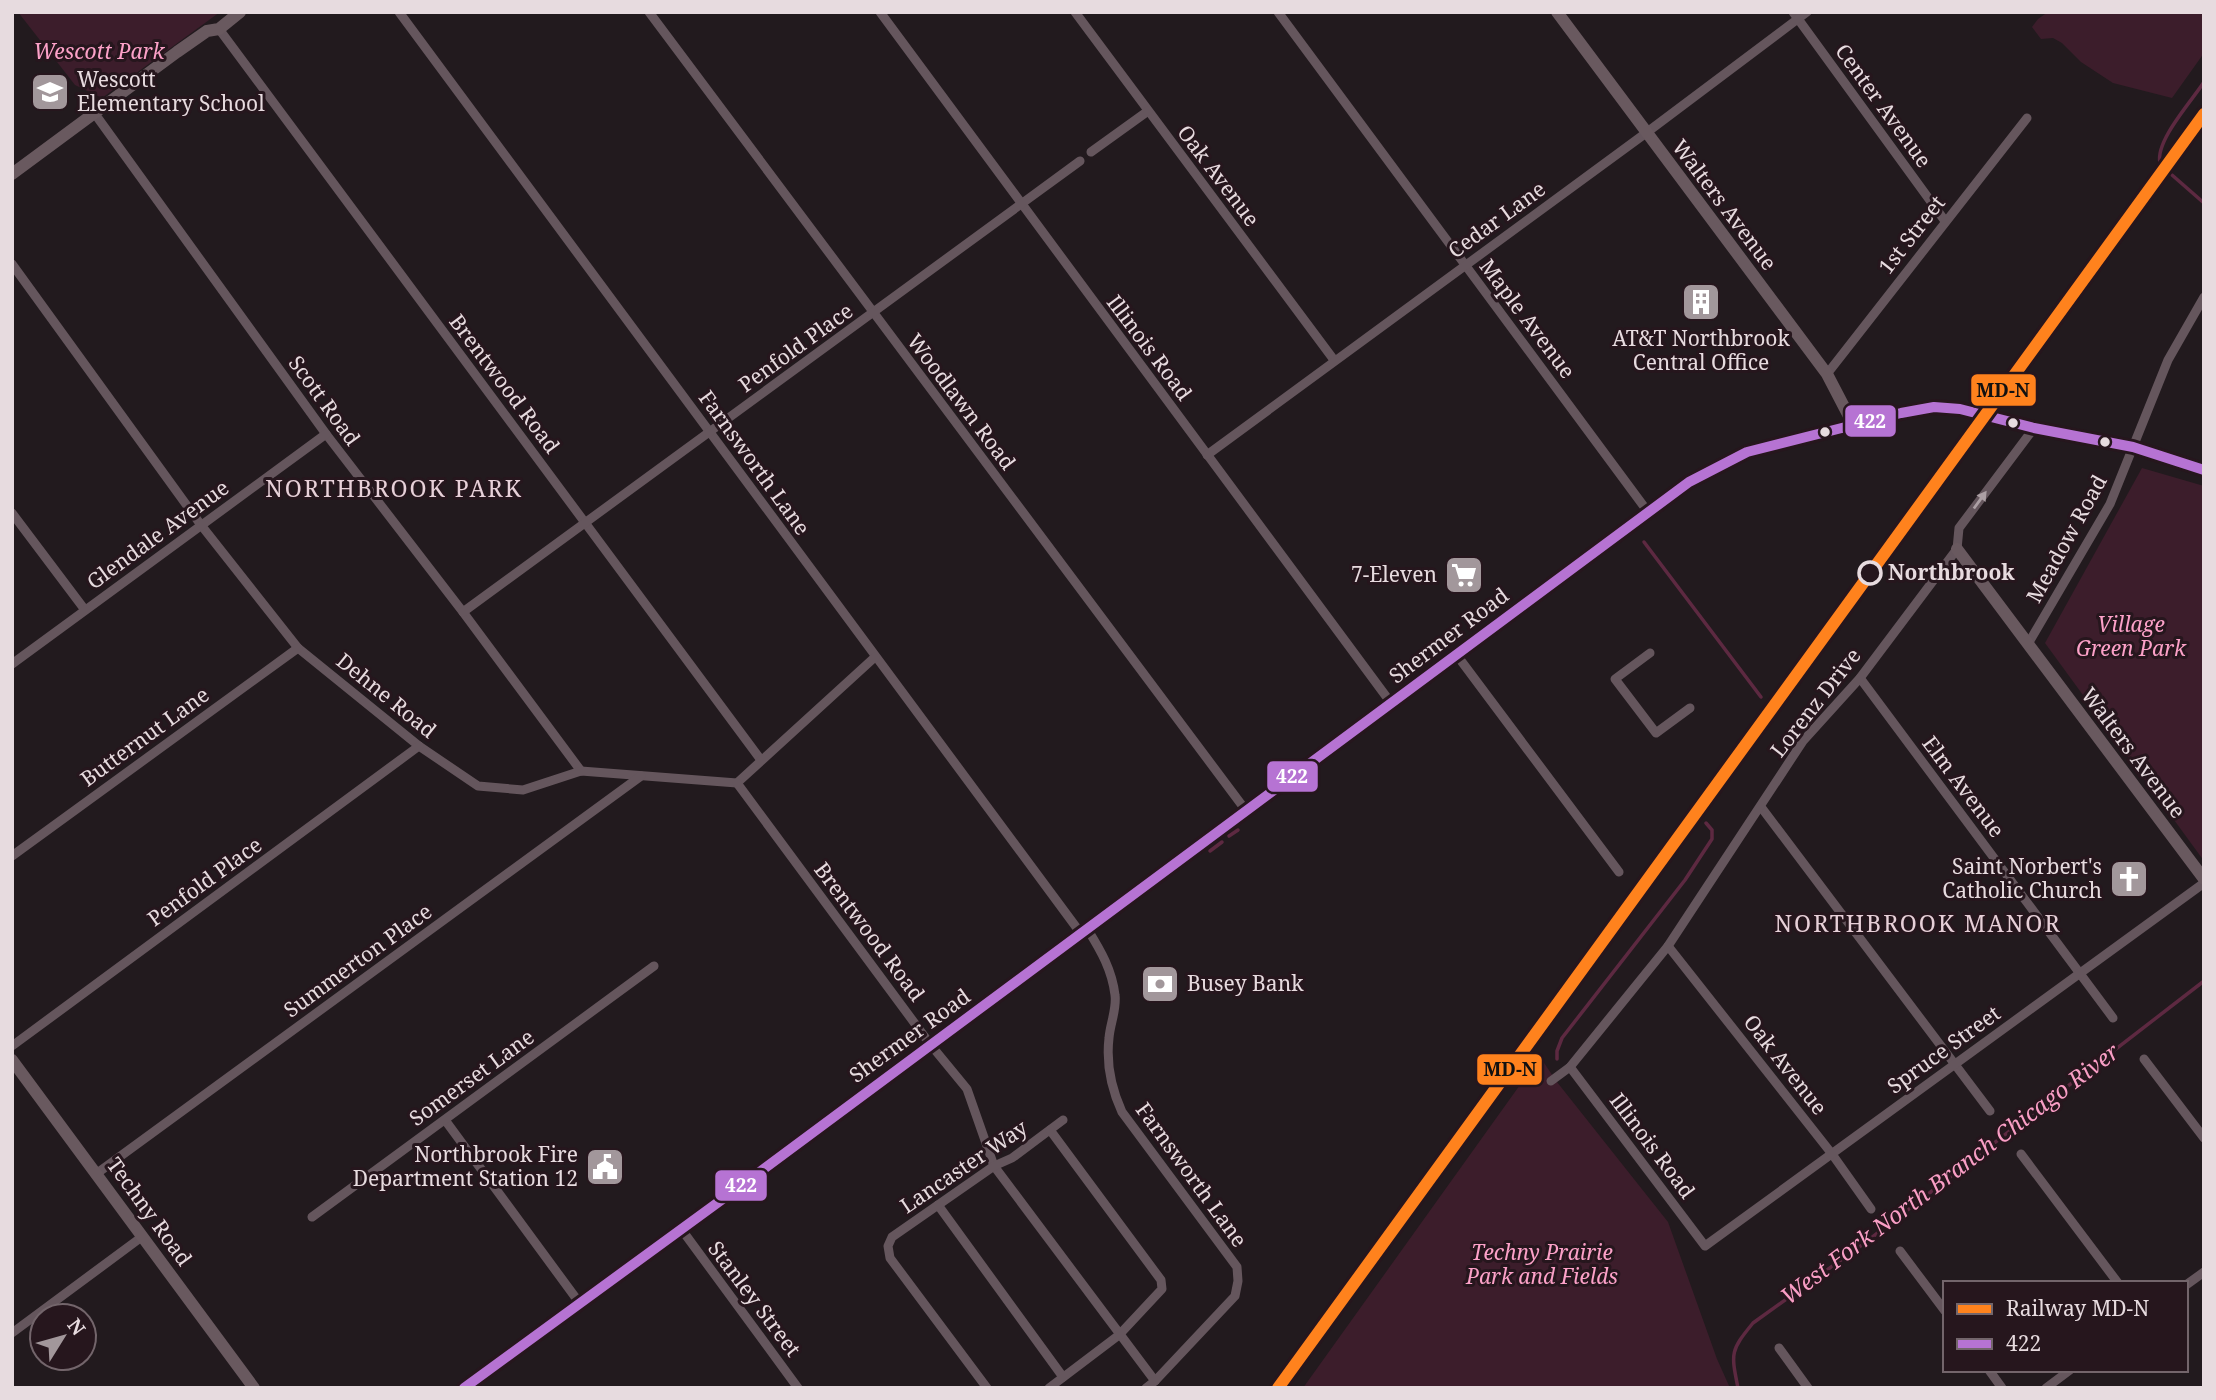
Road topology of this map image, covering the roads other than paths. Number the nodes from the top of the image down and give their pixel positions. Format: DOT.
graph roads {
  1 [pos="240,12"];
  2 [pos="398,12"];
  3 [pos="649,12"];
  4 [pos="880,12"];
  5 [pos="1075,12"];
  6 [pos="1278,12"];
  7 [pos="1557,12"];
  8 [pos="1807,12"];
  9 [pos="1796,16"];
  10 [pos="219,29"];
  11 [pos="1148,111"];
  12 [pos="94,114"];
  13 [pos="2027,118"];
  14 [pos="1646,133"];
  15 [pos="1091,152"];
  16 [pos="1080,161"];
  17 [pos="12,174"];
  18 [pos="1021,204"];
  19 [pos="1945,220"];
  20 [pos="12,264"];
  21 [pos="1465,265"];
  22 [pos="2204,297"];
  23 [pos="873,314"];
  24 [pos="1334,360"];
  25 [pos="1827,374"];
  26 [pos="1853,425"];
  27 [pos="2034,428"];
  28 [pos="710,433"];
  29 [pos="326,434"];
  30 [pos="2133,447"];
  31 [pos="1207,455"];
  32 [pos="2204,470"];
  33 [pos="1648,512"];
  34 [pos="12,513"];
  35 [pos="586,523"];
  36 [pos="201,525"];
  37 [pos="1957,549"];
  38 [pos="85,610"];
  39 [pos="463,612"];
  40 [pos="2028,644"];
  41 [pos="298,648"];
  42 [pos="1650,653"];
  43 [pos="1456,654"];
  44 [pos="875,657"];
  45 [pos="12,664"];
  46 [pos="1860,678"];
  47 [pos="1391,703"];
  48 [pos="1690,708"];
  49 [pos="419,746"];
  50 [pos="761,760"];
  51 [pos="581,771"];
  52 [pos="641,776"];
  53 [pos="737,783"];
  54 [pos="1761,807"];
  55 [pos="1247,812"];
  56 [pos="12,856"];
  57 [pos="1619,872"];
  58 [pos="2204,881"];
  59 [pos="1085,933"];
  60 [pos="1668,946"];
  61 [pos="654,966"];
  62 [pos="2081,973"];
  63 [pos="2113,1018"];
  64 [pos="930,1044"];
  65 [pos="12,1046"];
  66 [pos="2144,1059"];
  67 [pos="12,1060"];
  68 [pos="1955,1065"];
  69 [pos="1570,1067"];
  70 [pos="1551,1081"];
  71 [pos="1990,1111"];
  72 [pos="444,1120"];
  73 [pos="1063,1120"];
  74 [pos="1050,1130"];
  75 [pos="2204,1138"];
  76 [pos="1832,1154"];
  77 [pos="2021,1154"];
  78 [pos="993,1166"];
  79 [pos="96,1174"];
  80 [pos="938,1205"];
  81 [pos="1871,1209"];
  82 [pos="312,1217"];
  83 [pos="682,1230"];
  84 [pos="142,1237"];
  85 [pos="1705,1246"];
  86 [pos="1899,1251"];
  87 [pos="2204,1272"];
  88 [pos="2116,1281"];
  89 [pos="2188,1284"];
  90 [pos="580,1305"];
  91 [pos="1943,1308"];
  92 [pos="12,1333"];
  93 [pos="1118,1335"];
  94 [pos="1779,1348"];
  95 [pos="1990,1372"];
  96 [pos="2067,1372"];
  97 [pos="1063,1377"];
  98 [pos="1156,1381"];
  99 [pos="254,1388"];
  100 [pos="464,1388"];
  101 [pos="799,1388"];
  102 [pos="987,1388"];
  103 [pos="1049,1388"];
  104 [pos="1146,1388"];
  105 [pos="1808,1388"];
  106 [pos="2002,1388"];
  107 [pos="2046,1388"];
  1 -- 10 [label="main road"];
  2 -- 28 [label="street, Farnsworth Lane"];
  3 -- 23 [label="street, Woodlawn Road"];
  4 -- 18 [label="street, Illinois Road"];
  5 -- 11 [label="street, Oak Avenue"];
  6 -- 21 [label="street, Maple Avenue"];
  7 -- 14 [label="main road, Walters Avenue"];
  8 -- 9 [label="street, Cedar Lane"];
  9 -- 14 [label="street, Cedar Lane"];
  9 -- 19 [label="street, Center Avenue"];
  10 -- 12 [label="main road"];
  10 -- 35 [label="street, Brentwood Road"];
  11 -- 15 [label="street"];
  11 -- 24 [label="street, Oak Avenue"];
  12 -- 17 [label="main road"];
  12 -- 29 [label="street, Scott Road"];
  13 -- 19 [label="street, 1st Street"];
  14 -- 21 [label="street, Cedar Lane"];
  14 -- 25 [label="main road, Walters Avenue"];
  16 -- 18 [label="street, Penfold Place"];
  18 -- 23 [label="street, Penfold Place"];
  18 -- 31 [label="street, Illinois Road"];
  19 -- 25 [label="street, 1st Street"];
  20 -- 36 [label="street, Dehne Road"];
  21 -- 24 [label="street, Cedar Lane"];
  21 -- 33 [label="street, Maple Avenue"];
  22 -- 30 [label="street, Meadow Road"];
  23 -- 28 [label="street, Penfold Place"];
  23 -- 55 [label="street, Woodlawn Road"];
  24 -- 31 [label="street, Cedar Lane"];
  25 -- 26 [label="main road, Walters Avenue"];
  26 -- 27 [label="main road, Shermer Road"];
  26 -- 33 [label="main road, Shermer Road"];
  27 -- 30 [label="main road, Shermer Road"];
  37 -- 27 [label="street, Lorenz Drive, one-way"];
  28 -- 35 [label="street, Penfold Place"];
  28 -- 44 [label="street, Farnsworth Lane"];
  29 -- 36 [label="street, Glendale Avenue"];
  29 -- 39 [label="street, Scott Road"];
  30 -- 32 [label="main road, Shermer Road"];
  30 -- 40 [label="street, Meadow Road"];
  31 -- 47 [label="street, Illinois Road"];
  33 -- 43 [label="main road, Shermer Road"];
  34 -- 38 [label="street"];
  35 -- 39 [label="street, Penfold Place"];
  35 -- 50 [label="street, Brentwood Road"];
  36 -- 38 [label="street, Glendale Avenue"];
  36 -- 41 [label="street, Dehne Road"];
  37 -- 40 [label="main road, Walters Avenue"];
  37 -- 46 [label="street, Lorenz Drive"];
  38 -- 45 [label="street, Glendale Avenue"];
  39 -- 51 [label="street, Scott Road"];
  40 -- 58 [label="main road, Walters Avenue"];
  41 -- 49 [label="street, Dehne Road"];
  41 -- 56 [label="street, Butternut Lane"];
  42 -- 48 [label="street"];
  43 -- 47 [label="main road, Shermer Road"];
  43 -- 57 [label="street"];
  44 -- 50 [label="street"];
  44 -- 59 [label="street, Farnsworth Lane"];
  46 -- 54 [label="street, Lorenz Drive"];
  46 -- 62 [label="street, Elm Avenue"];
  47 -- 55 [label="main road, Shermer Road"];
  49 -- 51 [label="street, Dehne Road"];
  49 -- 65 [label="street, Penfold Place"];
  50 -- 53 [label="street"];
  51 -- 52 [label="street, Dehne Road"];
  52 -- 53 [label="street, Dehne Road"];
  52 -- 79 [label="street, Summerton Place"];
  53 -- 64 [label="street, Brentwood Road"];
  54 -- 60 [label="street, Lorenz Drive"];
  54 -- 68 [label="street"];
  55 -- 59 [label="main road, Shermer Road"];
  58 -- 62 [label="street, Spruce Street"];
  59 -- 64 [label="main road, Shermer Road"];
  59 -- 98 [label="street, Farnsworth Lane"];
  60 -- 69 [label="street, Lorenz Drive"];
  60 -- 76 [label="street, Oak Avenue"];
  61 -- 72 [label="street, Somerset Lane"];
  62 -- 63 [label="street, Elm Avenue"];
  62 -- 68 [label="street, Spruce Street"];
  64 -- 78 [label="street, Brentwood Road"];
  64 -- 83 [label="main road, Shermer Road"];
  66 -- 75 [label="street"];
  67 -- 79 [label="main road, Techny Road"];
  68 -- 71 [label="street"];
  68 -- 76 [label="street, Spruce Street"];
  69 -- 70 [label="street, Lorenz Drive"];
  69 -- 85 [label="street, Illinois Road"];
  72 -- 82 [label="street, Somerset Lane"];
  72 -- 90 [label="street"];
  73 -- 74 [label="street, Lancaster Way"];
  74 -- 78 [label="street, Lancaster Way"];
  74 -- 93 [label="street"];
  76 -- 81 [label="street, Oak Avenue"];
  76 -- 85 [label="street, Spruce Street"];
  77 -- 88 [label="street"];
  78 -- 80 [label="street, Lancaster Way"];
  78 -- 93 [label="street, Brentwood Road"];
  79 -- 84 [label="main road, Techny Road"];
  80 -- 97 [label="street"];
  80 -- 102 [label="street, Lancaster Way"];
  83 -- 90 [label="main road, Shermer Road"];
  83 -- 101 [label="street, Stanley Street"];
  84 -- 92 [label="street"];
  84 -- 99 [label="main road, Techny Road"];
  86 -- 91 [label="street"];
  87 -- 89 [label="street"];
  90 -- 100 [label="main road, Shermer Road"];
  93 -- 97 [label="street"];
  93 -- 98 [label="street, Brentwood Road"];
  94 -- 105 [label="street"];
  95 -- 106 [label="street"];
  96 -- 107 [label="street"];
  97 -- 103 [label="street"];
  98 -- 104 [label="street"];
}
